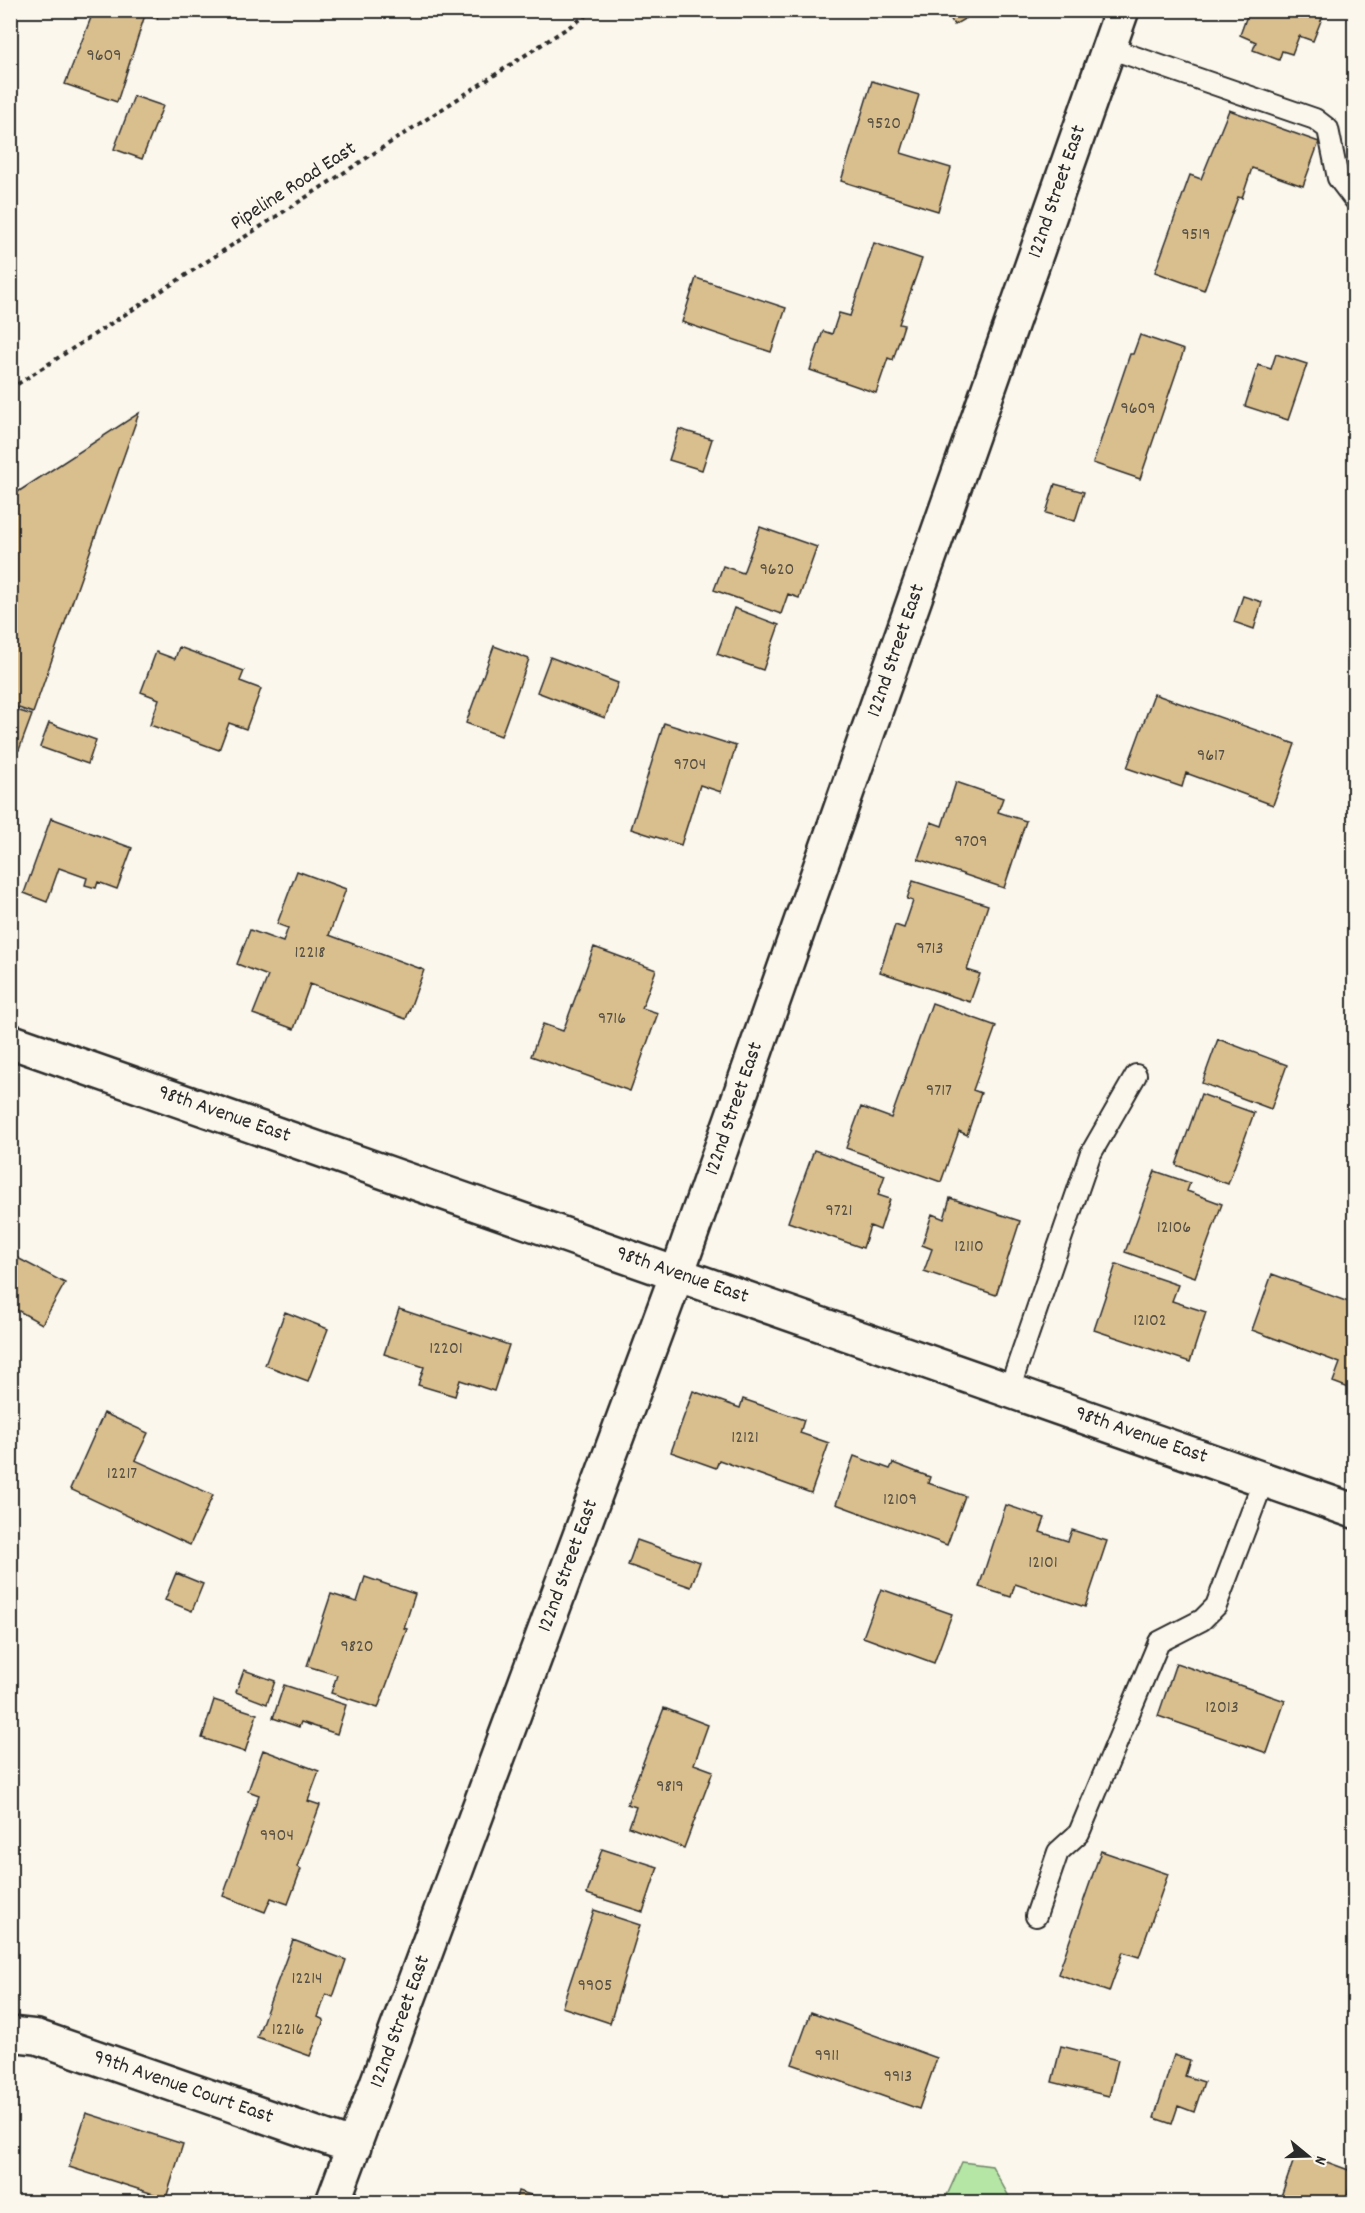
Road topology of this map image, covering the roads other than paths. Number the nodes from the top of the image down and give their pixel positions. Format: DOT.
graph roads {
  1 [pos="1122,10"];
  2 [pos="1109,48"];
  3 [pos="1354,199"];
  4 [pos="10,1041"];
  5 [pos="1136,1075"];
  6 [pos="677,1274"];
  7 [pos="1009,1390"];
  8 [pos="1264,1479"];
  9 [pos="1354,1511"];
  10 [pos="1036,1916"];
  11 [pos="10,2034"];
  12 [pos="354,2147"];
  13 [pos="333,2202"];
  1 -- 2 [label="street, 122nd Street East"];
  2 -- 3 [label="lane"];
  2 -- 6 [label="street, 122nd Street East"];
  4 -- 6 [label="street, 98th Avenue East"];
  5 -- 7 [label="lane"];
  6 -- 7 [label="street, 98th Avenue East"];
  6 -- 12 [label="street, 122nd Street East"];
  7 -- 8 [label="street, 98th Avenue East"];
  8 -- 9 [label="street, 98th Avenue East"];
  8 -- 10 [label="lane"];
  11 -- 12 [label="street, 99th Avenue Court East"];
  12 -- 13 [label="street, 122nd Street East"];
}
